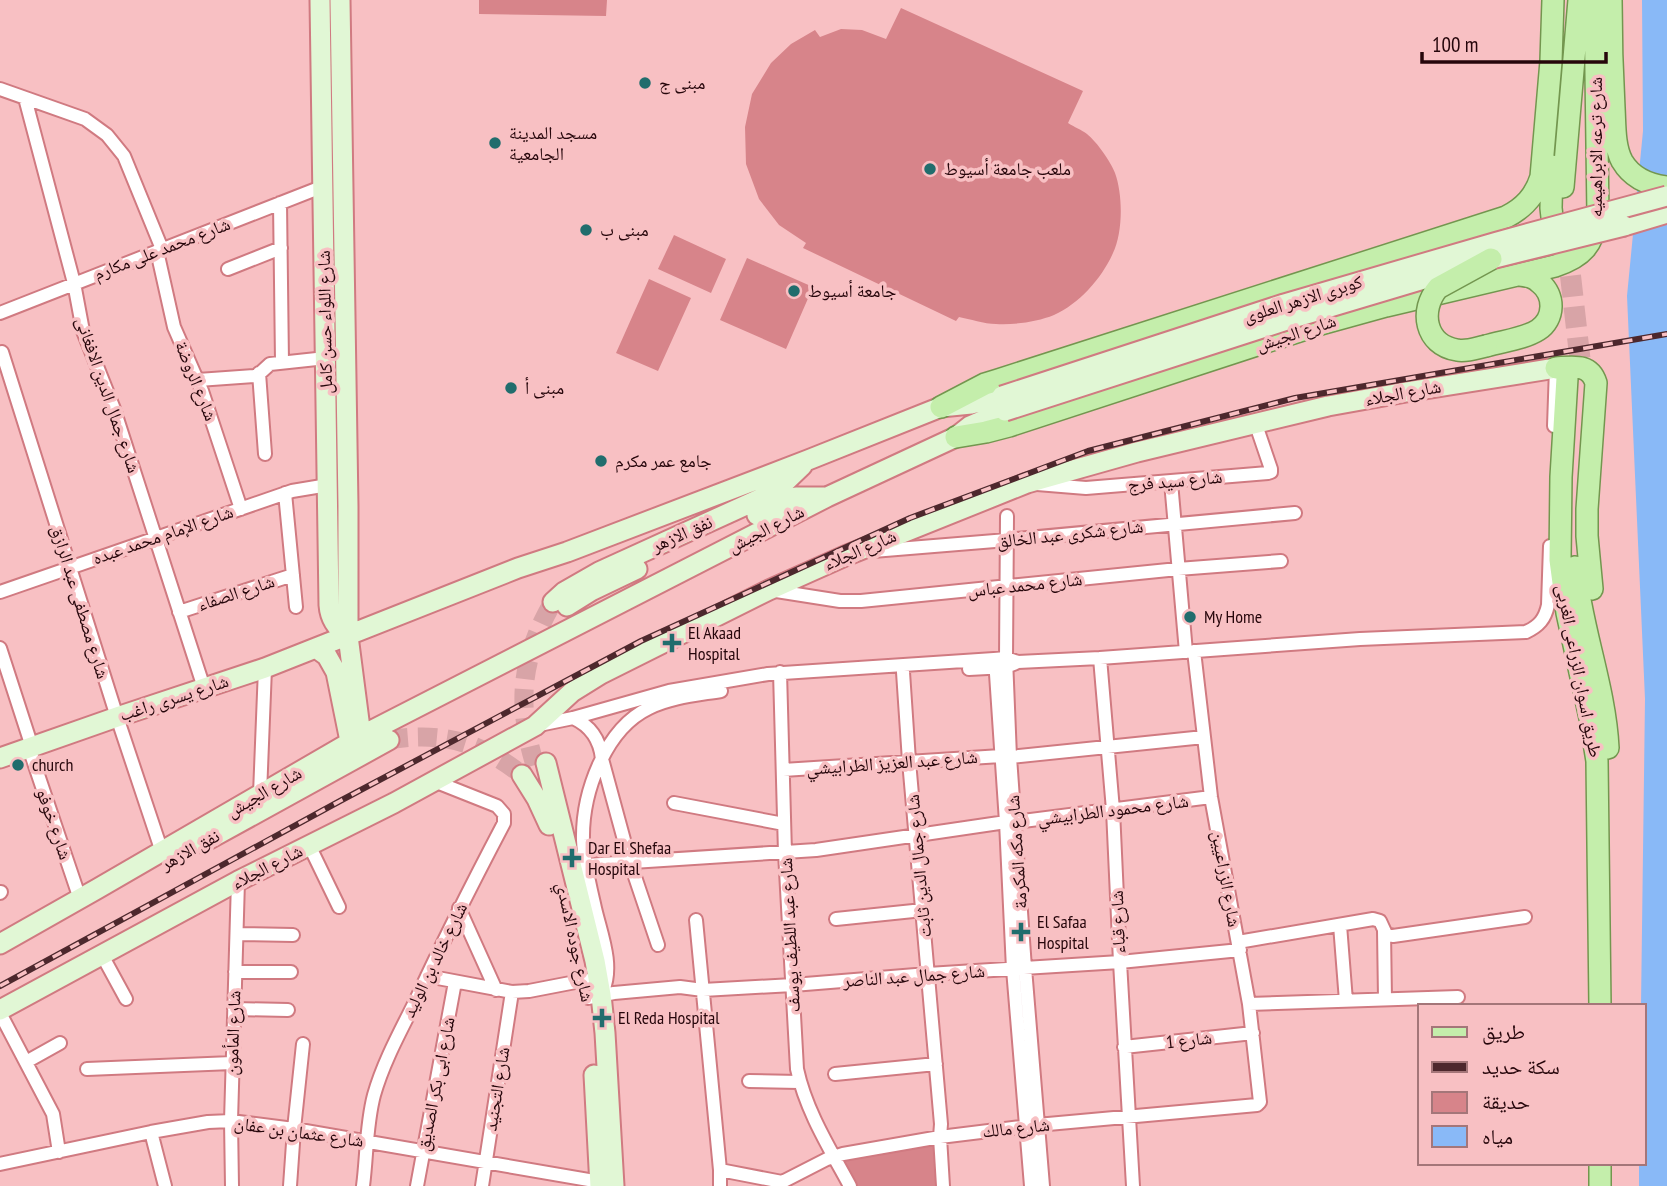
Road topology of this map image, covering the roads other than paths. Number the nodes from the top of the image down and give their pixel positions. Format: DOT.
graph roads {
  1 [pos="320,0"];
  2 [pos="340,0"];
  3 [pos="1553,0"];
  4 [pos="1565,0"];
  5 [pos="1579,0"];
  6 [pos="1595,0"];
  7 [pos="1611,0"];
  8 [pos="0,89"];
  9 [pos="24,98"];
  10 [pos="333,126"];
  11 [pos="324,186"];
  12 [pos="1667,187"];
  13 [pos="1667,196"];
  14 [pos="280,203"];
  15 [pos="1667,213"];
  16 [pos="1487,223"];
  17 [pos="1569,245"];
  18 [pos="281,247"];
  19 [pos="160,250"];
  20 [pos="1490,259"];
  21 [pos="334,263"];
  22 [pos="228,268"];
  23 [pos="1520,275"];
  24 [pos="1498,280"];
  25 [pos="74,284"];
  26 [pos="0,313"];
  27 [pos="2,352"];
  28 [pos="326,358"];
  29 [pos="282,362"];
  30 [pos="259,373"];
  31 [pos="1567,375"];
  32 [pos="198,380"];
  33 [pos="1004,403"];
  34 [pos="941,407"];
  35 [pos="1255,422"];
  36 [pos="956,437"];
  37 [pos="265,454"];
  38 [pos="808,460"];
  39 [pos="1171,482"];
  40 [pos="1027,483"];
  41 [pos="328,485"];
  42 [pos="285,493"];
  43 [pos="827,497"];
  44 [pos="241,509"];
  45 [pos="1295,513"];
  46 [pos="1007,516"];
  47 [pos="1174,523"];
  48 [pos="156,538"];
  49 [pos="1007,540"];
  50 [pos="845,556"];
  51 [pos="1281,561"];
  52 [pos="70,568"];
  53 [pos="1178,569"];
  54 [pos="293,575"];
  55 [pos="1006,587"];
  56 [pos="769,590"];
  57 [pos="0,592"];
  58 [pos="296,607"];
  59 [pos="179,612"];
  60 [pos="348,636"];
  61 [pos="0,648"];
  62 [pos="316,648"];
  63 [pos="1190,651"];
  64 [pos="1100,658"];
  65 [pos="1004,663"];
  66 [pos="265,668"];
  67 [pos="903,672"];
  68 [pos="780,676"];
  69 [pos="204,688"];
  70 [pos="117,717"];
  71 [pos="573,718"];
  72 [pos="535,726"];
  73 [pos="1204,737"];
  74 [pos="356,739"];
  75 [pos="389,740"];
  76 [pos="1109,746"];
  77 [pos="30,748"];
  78 [pos="1006,756"];
  79 [pos="0,758"];
  80 [pos="602,760"];
  81 [pos="909,761"];
  82 [pos="783,769"];
  83 [pos="434,781"];
  84 [pos="260,794"];
  85 [pos="1211,797"];
  86 [pos="674,803"];
  87 [pos="1113,810"];
  88 [pos="1011,822"];
  89 [pos="784,824"];
  90 [pos="556,831"];
  91 [pos="916,835"];
  92 [pos="309,845"];
  93 [pos="162,852"];
  94 [pos="785,853"];
  95 [pos="631,862"];
  96 [pos="586,865"];
  97 [pos="238,881"];
  98 [pos="88,894"];
  99 [pos="339,907"];
  100 [pos="459,908"];
  101 [pos="923,910"];
  102 [pos="1525,917"];
  103 [pos="836,919"];
  104 [pos="696,920"];
  105 [pos="1340,925"];
  106 [pos="1384,931"];
  107 [pos="237,934"];
  108 [pos="293,935"];
  109 [pos="0,944"];
  110 [pos="658,945"];
  111 [pos="1239,946"];
  112 [pos="102,955"];
  113 [pos="1120,962"];
  114 [pos="1019,968"];
  115 [pos="235,972"];
  116 [pos="291,972"];
  117 [pos="928,974"];
  118 [pos="426,976"];
  119 [pos="455,982"];
  120 [pos="793,985"];
  121 [pos="496,990"];
  122 [pos="703,990"];
  123 [pos="592,991"];
  124 [pos="512,992"];
  125 [pos="1458,997"];
  126 [pos="126,999"];
  127 [pos="1385,999"];
  128 [pos="1346,1000"];
  129 [pos="1250,1004"];
  130 [pos="1600,1004"];
  131 [pos="1607,1004"];
  132 [pos="234,1009"];
  133 [pos="288,1010"];
  134 [pos="0,1012"];
  135 [pos="1253,1033"];
  136 [pos="60,1043"];
  137 [pos="303,1044"];
  138 [pos="1125,1047"];
  139 [pos="26,1062"];
  140 [pos="232,1063"];
  141 [pos="936,1064"];
  142 [pos="88,1069"];
  143 [pos="835,1074"];
  144 [pos="749,1081"];
  145 [pos="799,1082"];
  146 [pos="1256,1105"];
  147 [pos="1128,1117"];
  148 [pos="231,1121"];
  149 [pos="1031,1126"];
  150 [pos="294,1129"];
  151 [pos="151,1132"];
  152 [pos="940,1137"];
  153 [pos="367,1141"];
  154 [pos="423,1151"];
  155 [pos="59,1152"];
  156 [pos="834,1156"];
  157 [pos="486,1162"];
  158 [pos="0,1164"];
  159 [pos="1600,1165"];
  160 [pos="1607,1165"];
  161 [pos="720,1170"];
  162 [pos="780,1184"];
  163 [pos="604,1185"];
  164 [pos="165,1186"];
  165 [pos="232,1186"];
  166 [pos="290,1186"];
  167 [pos="363,1186"];
  168 [pos="417,1186"];
  169 [pos="482,1186"];
  170 [pos="720,1186"];
  171 [pos="850,1186"];
  172 [pos="943,1186"];
  173 [pos="1031,1186"];
  174 [pos="1043,1186"];
  175 [pos="1133,1186"];
  176 [pos="1600,1186"];
  177 [pos="1607,1186"];
  1 -- 10 [label="main road, شارع اللواء حسن كامل"];
  2 -- 10 [label="main road, شارع اللواء حسن كامل"];
  3 -- 16 [label="main road"];
  4 -- 17 [label="main road"];
  5 -- 17 [label="main road"];
  6 -- 17 [label="main road, شارع ترعه الابراهيميه"];
  7 -- 12 [label="main road"];
  8 -- 9 [label="street, شارع الروضة"];
  9 -- 19 [label="street, شارع الروضة"];
  9 -- 25 [label="street, شارع جمال الدين الافغانى"];
  10 -- 11 [label="main road, شارع اللواء حسن كامل"];
  10 -- 21 [label="main road, شارع اللواء حسن كامل"];
  11 -- 14 [label="street, شارع محمد على مكارم"];
  11 -- 21 [label="main road, شارع اللواء حسن كامل"];
  13 -- 33 [label="main road, كوبرى الازهر العلوى, bridge"];
  14 -- 18 [label="street"];
  14 -- 19 [label="street, شارع محمد على مكارم"];
  15 -- 20 [label="main road, كوبرى الازهر العلوى, bridge"];
  16 -- 24 [label="main road"];
  16 -- 34 [label="main road"];
  17 -- 23 [label="main road, شارع الجيش"];
  18 -- 22 [label="street"];
  18 -- 29 [label="street"];
  19 -- 25 [label="street, شارع محمد على مكارم"];
  19 -- 32 [label="street, شارع الروضة"];
  20 -- 23 [label="main road, bridge"];
  20 -- 33 [label="main road, كوبرى الازهر العلوى, bridge"];
  21 -- 28 [label="main road, شارع اللواء حسن كامل"];
  21 -- 60 [label="main road, شارع اللواء حسن كامل"];
  23 -- 24 [label="main road, شارع الجيش"];
  24 -- 36 [label="main road, شارع الجيش"];
  25 -- 26 [label="street, شارع محمد على مكارم"];
  25 -- 48 [label="street, شارع جمال الدين الافغانى"];
  27 -- 52 [label="street, شارع مصطفى عبد الرازق"];
  28 -- 29 [label="street"];
  28 -- 41 [label="main road, شارع اللواء حسن كامل"];
  29 -- 30 [label="street"];
  30 -- 32 [label="street"];
  30 -- 37 [label="street"];
  31 -- 35 [label="main road, شارع الجلاء"];
  31 -- 63 [label="street, شارع الجلاء"];
  31 -- 130 [label="main road, طريق اسوان الزراعى الغربى"];
  31 -- 131 [label="main road, طريق اسوان الزراعى الغربى"];
  32 -- 44 [label="street, شارع الروضة"];
  33 -- 34 [label="main road, كوبرى الازهر العلوى"];
  33 -- 36 [label="main road, كوبرى الازهر العلوى"];
  34 -- 38 [label="main road"];
  35 -- 39 [label="street, شارع سيد فرج"];
  35 -- 40 [label="main road, شارع الجلاء"];
  36 -- 43 [label="main road, شارع الجيش"];
  38 -- 43 [label="main road, نفق الازهر"];
  38 -- 60 [label="main road"];
  39 -- 40 [label="street, شارع سيد فرج"];
  39 -- 47 [label="street, شارع الزراعيين"];
  40 -- 50 [label="main road, شارع الجلاء"];
  41 -- 42 [label="street, شارع الإمام محمد عبده"];
  41 -- 60 [label="main road, شارع اللواء حسن كامل"];
  42 -- 44 [label="street, شارع الإمام محمد عبده"];
  42 -- 54 [label="street, شارع الصفاء"];
  43 -- 74 [label="main road, شارع الجيش"];
  44 -- 48 [label="street, شارع الإمام محمد عبده"];
  45 -- 47 [label="street, شارع شكرى عبد الخالق"];
  46 -- 49 [label="street, شارع مكه المكرمة"];
  47 -- 49 [label="street, شارع شكرى عبد الخالق"];
  47 -- 53 [label="street, شارع الزراعيين"];
  48 -- 52 [label="street, شارع الإمام محمد عبده"];
  48 -- 59 [label="street, شارع جمال الدين الافغانى"];
  49 -- 50 [label="street, شارع شكرى عبد الخالق"];
  49 -- 55 [label="street, شارع مكه المكرمة"];
  50 -- 56 [label="main road, شارع الجلاء"];
  51 -- 53 [label="street, شارع محمد عباس"];
  52 -- 57 [label="street, شارع الإمام محمد عبده"];
  52 -- 70 [label="street, شارع مصطفى عبد الرازق"];
  53 -- 55 [label="street, شارع محمد عباس"];
  53 -- 63 [label="street, شارع الزراعيين"];
  54 -- 58 [label="street, شارع الصفاء"];
  54 -- 59 [label="street, شارع الصفاء"];
  55 -- 56 [label="street, شارع محمد عباس"];
  55 -- 65 [label="street, شارع مكه المكرمة"];
  56 -- 72 [label="main road, شارع الجلاء"];
  59 -- 69 [label="street, شارع جمال الدين الافغانى"];
  60 -- 62 [label="main road, شارع يسرى راغب"];
  60 -- 74 [label="main road, شارع اللواء حسن كامل"];
  61 -- 77 [label="street, شارع خوفو"];
  62 -- 66 [label="main road, شارع يسرى راغب"];
  62 -- 74 [label="main road"];
  63 -- 64 [label="street, شارع الجلاء"];
  63 -- 73 [label="street, شارع الزراعيين"];
  64 -- 65 [label="street, شارع الجلاء"];
  64 -- 76 [label="street, شارع قباء"];
  65 -- 67 [label="street, شارع الجلاء"];
  65 -- 68 [label="street, شارع الجلاء"];
  65 -- 78 [label="street, شارع مكه المكرمة"];
  66 -- 69 [label="main road, شارع يسرى راغب"];
  66 -- 84 [label="street"];
  67 -- 68 [label="street, شارع الجلاء"];
  67 -- 81 [label="street, شارع جمال الدين ثابت"];
  68 -- 71 [label="street, شارع الجلاء"];
  68 -- 80 [label="street, شارع الجلاء"];
  68 -- 82 [label="street, شارع عبد اللطيف يوسف"];
  69 -- 70 [label="main road, شارع يسرى راغب"];
  70 -- 77 [label="main road, شارع يسرى راغب"];
  70 -- 93 [label="street, شارع مصطفى عبد الرازق"];
  71 -- 72 [label="street, شارع الجلاء"];
  71 -- 80 [label="street"];
  72 -- 83 [label="main road, شارع الجلاء"];
  73 -- 76 [label="street, شارع عبد العزيز الطرابيشي"];
  73 -- 85 [label="street, شارع الزراعيين"];
  74 -- 84 [label="main road, شارع الجيش"];
  75 -- 98 [label="main road, نفق الازهر"];
  76 -- 78 [label="street, شارع عبد العزيز الطرابيشي"];
  76 -- 87 [label="street, شارع قباء"];
  77 -- 79 [label="main road, شارع يسرى راغب"];
  77 -- 98 [label="street, شارع خوفو"];
  78 -- 81 [label="street, شارع عبد العزيز الطرابيشي"];
  78 -- 88 [label="street, شارع مكه المكرمة"];
  80 -- 95 [label="street"];
  80 -- 96 [label="street, شارع جوده الاسدي"];
  81 -- 82 [label="street, شارع عبد العزيز الطرابيشي"];
  81 -- 91 [label="street, شارع جمال الدين ثابت"];
  82 -- 89 [label="street, شارع عبد اللطيف يوسف"];
  83 -- 92 [label="main road, شارع الجلاء"];
  83 -- 100 [label="street, شارع خالد بن الوليد"];
  84 -- 93 [label="main road, شارع الجيش"];
  85 -- 87 [label="street, شارع محمود الطرابيشي"];
  85 -- 111 [label="street, شارع الزراعيين"];
  86 -- 89 [label="street"];
  87 -- 88 [label="street, شارع محمود الطرابيشي"];
  87 -- 113 [label="street, شارع قباء"];
  88 -- 91 [label="street, شارع محمود الطرابيشي"];
  88 -- 114 [label="street, شارع مكه المكرمة"];
  89 -- 94 [label="street, شارع عبد اللطيف يوسف"];
  90 -- 90 [label="main road"];
  90 -- 123 [label="main road, شارع جوده الاسدي"];
  91 -- 94 [label="street, شارع محمود الطرابيشي"];
  91 -- 101 [label="street, شارع جمال الدين ثابت"];
  92 -- 97 [label="main road, شارع الجلاء"];
  92 -- 99 [label="street"];
  93 -- 98 [label="main road, شارع الجيش"];
  94 -- 95 [label="street, شارع محمود الطرابيشي"];
  94 -- 120 [label="street, شارع عبد اللطيف يوسف"];
  95 -- 96 [label="street, شارع محمود الطرابيشي"];
  95 -- 110 [label="street"];
  96 -- 123 [label="street, شارع جوده الاسدي"];
  97 -- 107 [label="street, شارع المأمون"];
  97 -- 112 [label="main road, شارع الجلاء"];
  98 -- 109 [label="main road, شارع الجيش"];
  100 -- 118 [label="street, شارع خالد بن الوليد"];
  100 -- 121 [label="street"];
  101 -- 103 [label="street"];
  101 -- 117 [label="street, شارع جمال الدين ثابت"];
  102 -- 106 [label="street"];
  104 -- 122 [label="street"];
  105 -- 106 [label="street, شارع جمال عبد الناصر"];
  105 -- 111 [label="street, شارع جمال عبد الناصر"];
  105 -- 128 [label="street"];
  106 -- 127 [label="street"];
  107 -- 108 [label="street"];
  107 -- 115 [label="street, شارع المأمون"];
  111 -- 113 [label="street, شارع جمال عبد الناصر"];
  111 -- 129 [label="street, شارع الزراعيين"];
  112 -- 126 [label="street"];
  112 -- 134 [label="main road, شارع الجلاء"];
  113 -- 114 [label="street, شارع جمال عبد الناصر"];
  113 -- 138 [label="street, شارع قباء"];
  114 -- 117 [label="street, شارع جمال عبد الناصر"];
  114 -- 149 [label="street, شارع مكه المكرمة"];
  115 -- 116 [label="street"];
  115 -- 132 [label="street, شارع المأمون"];
  117 -- 120 [label="street, شارع جمال عبد الناصر"];
  117 -- 141 [label="street, شارع جمال الدين ثابت"];
  118 -- 119 [label="street, شارع جمال عبد الناصر"];
  118 -- 153 [label="street, شارع خالد بن الوليد"];
  119 -- 121 [label="street, شارع جمال عبد الناصر"];
  119 -- 154 [label="street, شارع ابى بكر الصديق"];
  120 -- 122 [label="street, شارع جمال عبد الناصر"];
  120 -- 145 [label="street, شارع عبد اللطيف يوسف"];
  121 -- 124 [label="street, شارع جمال عبد الناصر"];
  122 -- 123 [label="street, شارع جمال عبد الناصر"];
  122 -- 161 [label="street"];
  123 -- 124 [label="street, شارع جمال عبد الناصر"];
  123 -- 163 [label="main road, شارع جوده الاسدي"];
  124 -- 157 [label="street, شارع التجنيد"];
  125 -- 127 [label="street"];
  127 -- 128 [label="street"];
  128 -- 129 [label="street"];
  129 -- 135 [label="street, شارع الزراعيين"];
  132 -- 133 [label="street"];
  132 -- 140 [label="street, شارع المأمون"];
  134 -- 139 [label="street"];
  135 -- 138 [label="street, شارع 1"];
  135 -- 146 [label="street, شارع الزراعيين"];
  136 -- 139 [label="street"];
  137 -- 150 [label="street"];
  138 -- 147 [label="street, شارع قباء"];
  139 -- 155 [label="street"];
  140 -- 142 [label="street"];
  140 -- 148 [label="street, شارع المأمون"];
  141 -- 143 [label="street"];
  141 -- 152 [label="street, شارع جمال الدين ثابت"];
  144 -- 145 [label="street"];
  145 -- 156 [label="street, شارع عبد اللطيف يوسف"];
  146 -- 147 [label="street, شارع مالك"];
  147 -- 149 [label="street, شارع مالك"];
  147 -- 175 [label="street, شارع قباء"];
  148 -- 150 [label="street, شارع عثمان بن عفان"];
  148 -- 151 [label="street, شارع عثمان بن عفان"];
  148 -- 165 [label="street, شارع المأمون"];
  149 -- 152 [label="street, شارع مالك"];
  149 -- 173 [label="street, شارع مكه المكرمة"];
  149 -- 174 [label="street, شارع مكه المكرمة"];
  150 -- 153 [label="street, شارع عثمان بن عفان"];
  150 -- 166 [label="street"];
  151 -- 155 [label="street, شارع عثمان بن عفان"];
  151 -- 164 [label="street"];
  152 -- 156 [label="street, شارع مالك"];
  152 -- 172 [label="street, شارع جمال الدين ثابت"];
  153 -- 154 [label="street, شارع عثمان بن عفان"];
  153 -- 167 [label="street, شارع خالد بن الوليد"];
  154 -- 157 [label="street, شارع عثمان بن عفان"];
  154 -- 168 [label="street, شارع ابى بكر الصديق"];
  155 -- 158 [label="street, شارع عثمان بن عفان"];
  156 -- 162 [label="street, شارع مالك"];
  156 -- 171 [label="street, شارع عبد اللطيف يوسف"];
  157 -- 163 [label="street, شارع عثمان بن عفان"];
  157 -- 169 [label="street, شارع التجنيد"];
  159 -- 176 [label="main road"];
  160 -- 177 [label="main road"];
  161 -- 162 [label="street, شارع مالك"];
  161 -- 170 [label="street"];
}
